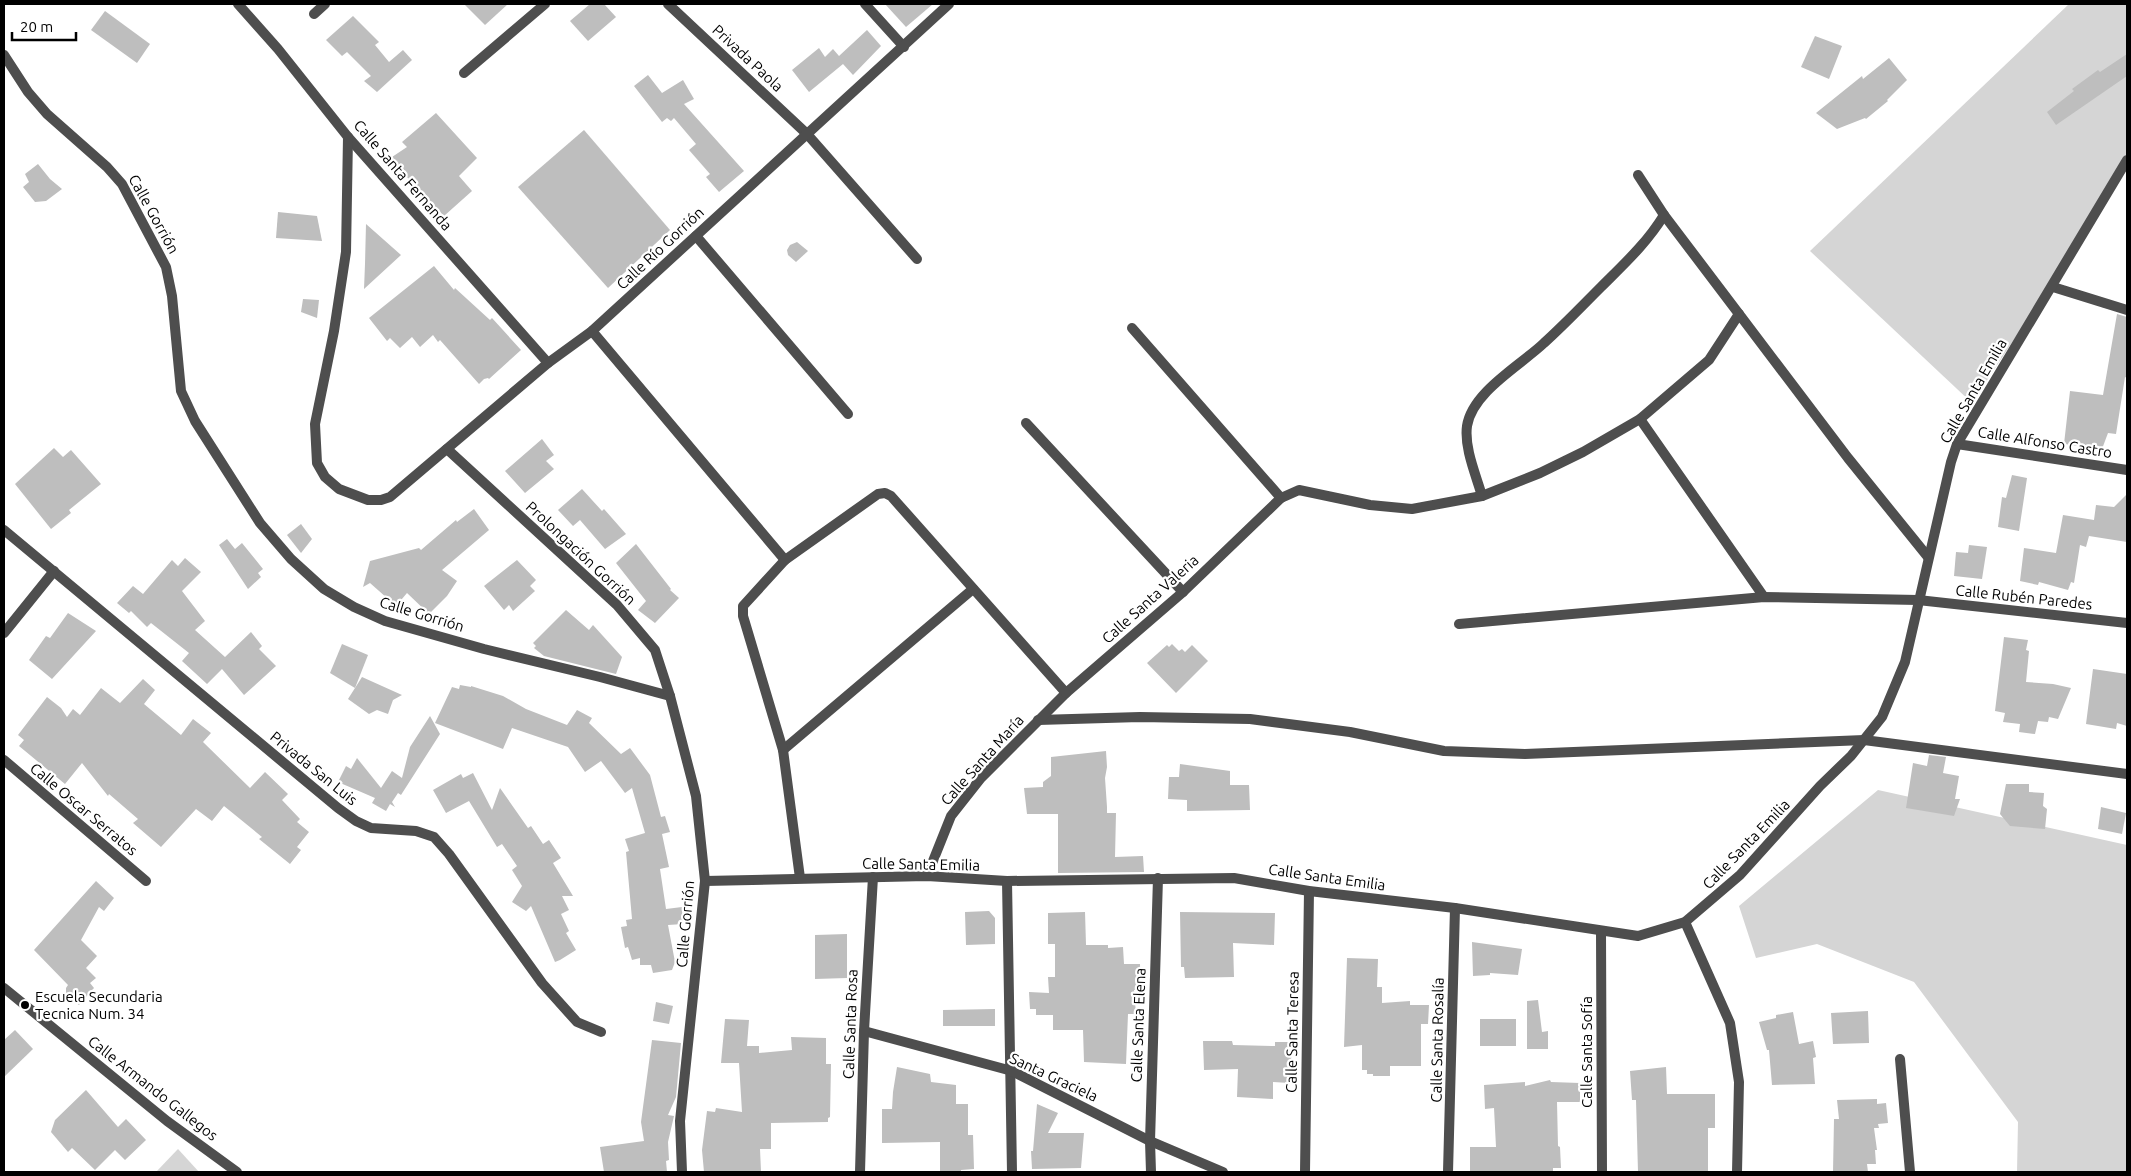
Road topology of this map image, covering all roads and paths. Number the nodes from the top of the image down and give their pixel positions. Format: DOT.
graph roads {
  1 [pos="238,4"];
  2 [pos="325,4"];
  3 [pos="545,4"];
  4 [pos="668,4"];
  5 [pos="865,4"];
  6 [pos="949,4"];
  7 [pos="314,14"];
  8 [pos="904,46"];
  9 [pos="4,55"];
  10 [pos="464,73"];
  11 [pos="807,134"];
  12 [pos="348,137"];
  13 [pos="2127,160"];
  14 [pos="1638,175"];
  15 [pos="1664,215"];
  16 [pos="696,236"];
  17 [pos="917,259"];
  18 [pos="2053,287"];
  19 [pos="2127,310"];
  20 [pos="1739,314"];
  21 [pos="1132,328"];
  22 [pos="592,331"];
  23 [pos="548,363"];
  24 [pos="848,414"];
  25 [pos="1640,419"];
  26 [pos="1026,423"];
  27 [pos="1957,444"];
  28 [pos="447,449"];
  29 [pos="2127,470"];
  30 [pos="1482,496"];
  31 [pos="1281,498"];
  32 [pos="4,530"];
  33 [pos="1928,557"];
  34 [pos="785,560"];
  35 [pos="54,571"];
  36 [pos="973,589"];
  37 [pos="1183,592"];
  38 [pos="1764,597"];
  39 [pos="1918,600"];
  40 [pos="1459,624"];
  41 [pos="2127,624"];
  42 [pos="4,633"];
  43 [pos="1066,693"];
  44 [pos="670,696"];
  45 [pos="1038,720"];
  46 [pos="1864,740"];
  47 [pos="783,750"];
  48 [pos="4,760"];
  49 [pos="2127,774"];
  50 [pos="927,876"];
  51 [pos="872,877"];
  52 [pos="800,878"];
  53 [pos="1158,878"];
  54 [pos="146,880"];
  55 [pos="705,881"];
  56 [pos="1007,881"];
  57 [pos="1309,892"];
  58 [pos="1455,908"];
  59 [pos="1686,922"];
  60 [pos="1600,932"];
  61 [pos="4,988"];
  62 [pos="864,1031"];
  63 [pos="601,1032"];
  64 [pos="1900,1059"];
  65 [pos="1012,1071"];
  66 [pos="1150,1141"];
  67 [pos="237,1172"];
  68 [pos="682,1172"];
  69 [pos="860,1172"];
  70 [pos="1012,1172"];
  71 [pos="1151,1172"];
  72 [pos="1223,1172"];
  73 [pos="1305,1172"];
  74 [pos="1448,1172"];
  75 [pos="1602,1172"];
  76 [pos="1737,1172"];
  77 [pos="1910,1172"];
  1 -- 12 [label="street, Calle Santa Fernanda"];
  2 -- 7 [label="street"];
  3 -- 10 [label="street"];
  4 -- 11 [label="street, Privada Paola"];
  5 -- 8 [label="street"];
  6 -- 8 [label="street, Calle Río Gorrión"];
  8 -- 11 [label="street, Calle Río Gorrión"];
  9 -- 44 [label="street, Calle Gorrión"];
  11 -- 16 [label="street, Calle Río Gorrión"];
  11 -- 17 [label="street, Privada Paola"];
  12 -- 23 [label="street, Calle Santa Fernanda"];
  12 -- 28 [label="street, Calle Río Gorrión"];
  13 -- 18 [label="street, Calle Santa Emilia"];
  14 -- 15 [label="street"];
  15 -- 20 [label="street"];
  15 -- 30 [label="street"];
  16 -- 22 [label="street, Calle Río Gorrión"];
  16 -- 24 [label="street"];
  18 -- 19 [label="street"];
  18 -- 27 [label="street, Calle Santa Emilia"];
  20 -- 25 [label="street"];
  20 -- 33 [label="street"];
  21 -- 31 [label="street"];
  22 -- 23 [label="street, Calle Río Gorrión"];
  22 -- 34 [label="street"];
  23 -- 28 [label="street, Calle Río Gorrión"];
  25 -- 30 [label="street"];
  25 -- 38 [label="street"];
  26 -- 37 [label="street"];
  27 -- 29 [label="street, Calle Alfonso Castro"];
  27 -- 33 [label="street, Calle Santa Emilia"];
  28 -- 44 [label="street, Prolongación Gorrión"];
  30 -- 31 [label="street"];
  31 -- 37 [label="street, Calle Santa Valeria"];
  32 -- 35 [label="street, Privada San Luis"];
  33 -- 39 [label="street, Calle Santa Emilia"];
  34 -- 36 [label="street"];
  34 -- 47 [label="street"];
  35 -- 42 [label="street"];
  35 -- 63 [label="street, Privada San Luis"];
  36 -- 43 [label="street"];
  36 -- 47 [label="street"];
  37 -- 43 [label="street, Calle Santa Valeria"];
  38 -- 39 [label="street, Calle Rubén Paredes"];
  38 -- 40 [label="street, Calle Rubén Paredes"];
  39 -- 41 [label="street, Calle Rubén Paredes"];
  39 -- 46 [label="street, Calle Santa Emilia"];
  43 -- 45 [label="street, Calle Santa Valeria"];
  44 -- 55 [label="street, Calle Gorrión"];
  45 -- 46 [label="street"];
  45 -- 50 [label="street, Calle Santa María"];
  46 -- 49 [label="street"];
  46 -- 59 [label="street, Calle Santa Emilia"];
  47 -- 52 [label="street"];
  48 -- 54 [label="street, Calle Oscar Serratos"];
  50 -- 51 [label="street, Calle Santa Emilia"];
  50 -- 56 [label="street, Calle Santa Emilia"];
  51 -- 52 [label="street, Calle Santa Emilia"];
  51 -- 62 [label="street, Calle Santa Rosa"];
  52 -- 55 [label="street, Calle Santa Emilia"];
  53 -- 56 [label="street, Calle Santa Emilia"];
  53 -- 57 [label="street, Calle Santa Emilia"];
  53 -- 66 [label="street, Calle Santa Elena"];
  55 -- 68 [label="street, Calle Gorrión"];
  56 -- 65 [label="street"];
  57 -- 58 [label="street, Calle Santa Emilia"];
  57 -- 73 [label="street, Calle Santa Teresa"];
  58 -- 60 [label="street, Calle Santa Emilia"];
  58 -- 74 [label="street, Calle Santa Rosalía"];
  59 -- 60 [label="street, Calle Santa Emilia"];
  59 -- 76 [label="street"];
  60 -- 75 [label="street, Calle Santa Sofía"];
  61 -- 67 [label="street, Calle Armando Gallegos"];
  62 -- 65 [label="street, Santa Graciela"];
  62 -- 69 [label="street, Calle Santa Rosa"];
  64 -- 77 [label="street"];
  65 -- 66 [label="street, Santa Graciela"];
  65 -- 70 [label="street"];
  66 -- 71 [label="street, Calle Santa Elena"];
  66 -- 72 [label="street, Santa Graciela"];
}
